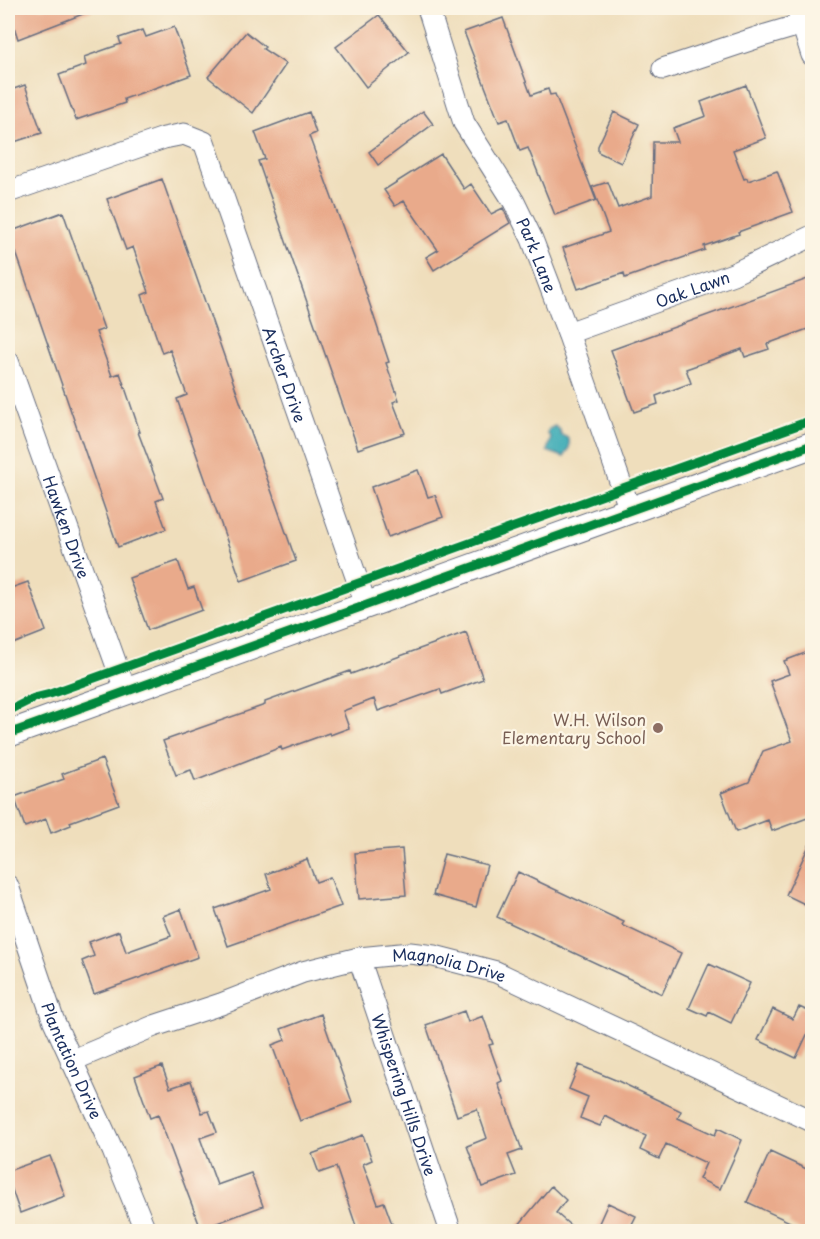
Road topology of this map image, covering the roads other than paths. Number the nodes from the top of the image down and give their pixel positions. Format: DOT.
graph roads {
  1 [pos="428,8"];
  2 [pos="800,16"];
  3 [pos="813,55"];
  4 [pos="663,69"];
  5 [pos="8,192"];
  6 [pos="813,236"];
  7 [pos="568,333"];
  8 [pos="8,361"];
  9 [pos="813,445"];
  10 [pos="630,510"];
  11 [pos="366,605"];
  12 [pos="126,692"];
  13 [pos="8,734"];
  14 [pos="8,886"];
  15 [pos="359,958"];
  16 [pos="71,1061"];
  17 [pos="813,1121"];
  18 [pos="146,1232"];
  19 [pos="451,1232"];
  1 -- 7 [label="street, Park Lane"];
  2 -- 3 [label="street"];
  2 -- 4 [label="street"];
  5 -- 11 [label="street, Archer Drive"];
  6 -- 7 [label="street, Oak Lawn"];
  7 -- 10 [label="street, Park Lane"];
  8 -- 12 [label="street, Hawken Drive"];
  9 -- 10 [label="street"];
  10 -- 11 [label="street"];
  11 -- 12 [label="street"];
  12 -- 13 [label="street"];
  14 -- 16 [label="street, Plantation Drive"];
  15 -- 16 [label="street, Magnolia Drive"];
  15 -- 17 [label="street, Magnolia Drive"];
  15 -- 19 [label="street, Whispering Hills Drive"];
  16 -- 18 [label="street, Plantation Drive"];
}
